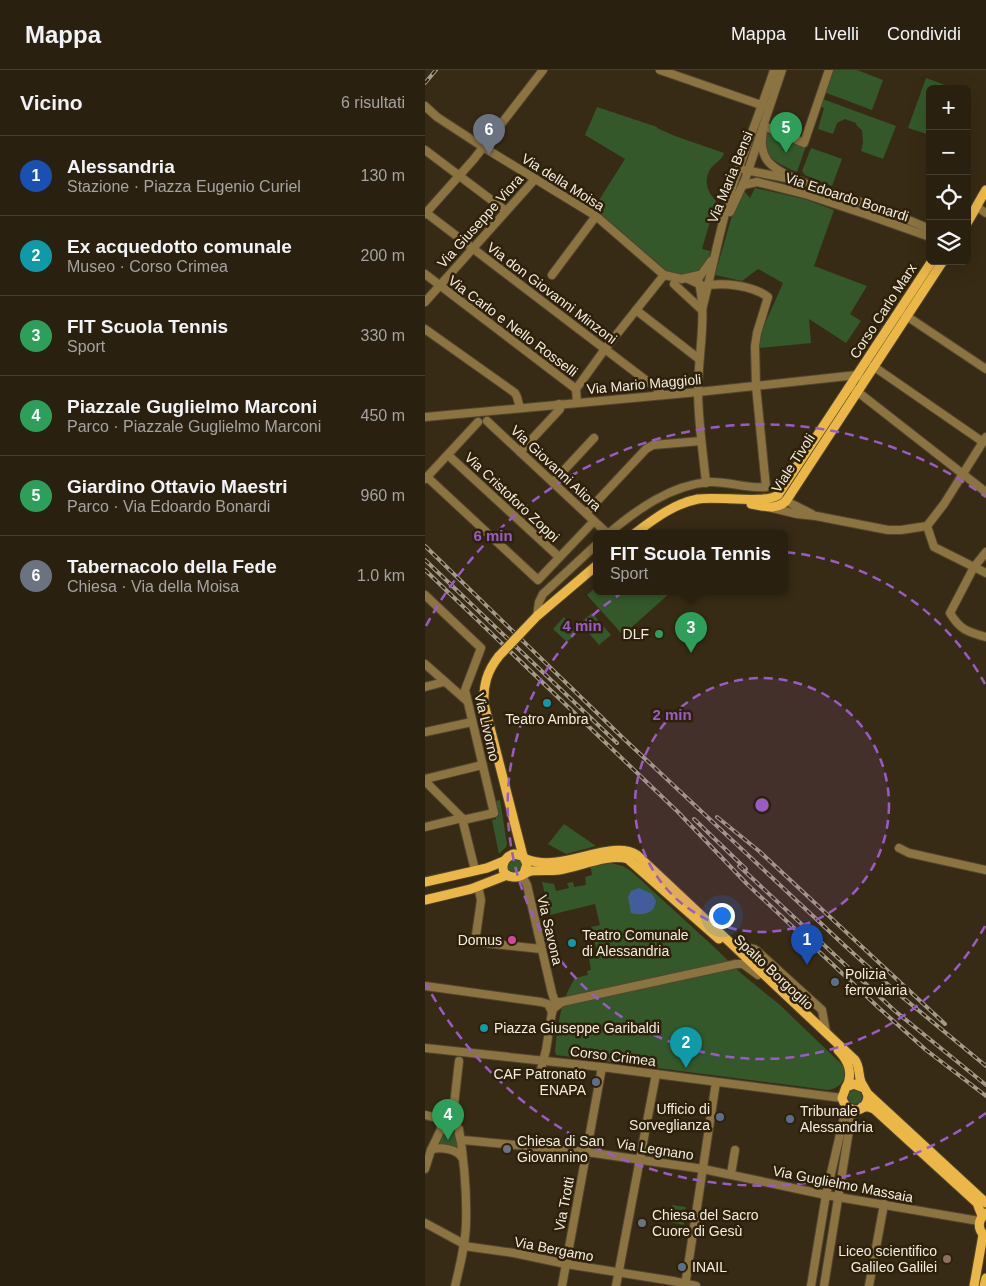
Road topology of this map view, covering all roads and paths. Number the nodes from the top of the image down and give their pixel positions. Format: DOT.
graph roads {
  1 [pos="543,70"];
  2 [pos="660,70"];
  3 [pos="774,70"];
  4 [pos="782,70"];
  5 [pos="829,70"];
  6 [pos="425,106"];
  7 [pos="766,106"];
  8 [pos="764,126"];
  9 [pos="483,147"];
  10 [pos="425,150"];
  11 [pos="749,170"];
  12 [pos="739,172"];
  13 [pos="459,176"];
  14 [pos="535,179"];
  15 [pos="800,181"];
  16 [pos="744,183"];
  17 [pos="986,190"];
  18 [pos="977,205"];
  19 [pos="971,209"];
  20 [pos="506,210"];
  21 [pos="425,213"];
  22 [pos="986,213"];
  23 [pos="596,216"];
  24 [pos="969,220"];
  25 [pos="926,228"];
  26 [pos="926,236"];
  27 [pos="719,239"];
  28 [pos="472,248"];
  29 [pos="713,260"];
  30 [pos="930,265"];
  31 [pos="940,265"];
  32 [pos="425,274"];
  33 [pos="552,275"];
  34 [pos="664,275"];
  35 [pos="700,278"];
  36 [pos="709,280"];
  37 [pos="674,284"];
  38 [pos="439,285"];
  39 [pos="425,302"];
  40 [pos="636,310"];
  41 [pos="702,310"];
  42 [pos="903,314"];
  43 [pos="425,329"];
  44 [pos="605,349"];
  45 [pos="699,359"];
  46 [pos="873,366"];
  47 [pos="986,369"];
  48 [pos="861,377"];
  49 [pos="756,386"];
  50 [pos="576,389"];
  51 [pos="853,389"];
  52 [pos="697,392"];
  53 [pos="661,395"];
  54 [pos="577,403"];
  55 [pos="559,404"];
  56 [pos="520,408"];
  57 [pos="489,411"];
  58 [pos="473,412"];
  59 [pos="425,416"];
  60 [pos="482,421"];
  61 [pos="594,438"];
  62 [pos="984,439"];
  63 [pos="701,441"];
  64 [pos="519,452"];
  65 [pos="448,455"];
  66 [pos="963,474"];
  67 [pos="426,478"];
  68 [pos="553,482"];
  69 [pos="706,483"];
  70 [pos="795,486"];
  71 [pos="986,492"];
  72 [pos="786,501"];
  73 [pos="770,503"];
  74 [pos="799,507"];
  75 [pos="586,514"];
  76 [pos="816,516"];
  77 [pos="594,521"];
  78 [pos="927,526"];
  79 [pos="604,530"];
  80 [pos="613,530"];
  81 [pos="639,530"];
  82 [pos="593,548"];
  83 [pos="986,552"];
  84 [pos="559,557"];
  85 [pos="974,567"];
  86 [pos="593,568"];
  87 [pos="986,573"];
  88 [pos="425,595"];
  89 [pos="537,616"];
  90 [pos="986,637"];
  91 [pos="425,664"];
  92 [pos="444,682"];
  93 [pos="425,687"];
  94 [pos="467,701"];
  95 [pos="472,722"];
  96 [pos="425,732"];
  97 [pos="482,765"];
  98 [pos="425,780"];
  99 [pos="506,792"];
  100 [pos="462,819"];
  101 [pos="425,827"];
  102 [pos="899,848"];
  103 [pos="524,858"];
  104 [pos="506,859"];
  105 [pos="475,870"];
  106 [pos="986,870"];
  107 [pos="507,875"];
  108 [pos="522,875"];
  109 [pos="425,882"];
  110 [pos="478,886"];
  111 [pos="425,900"];
  112 [pos="541,949"];
  113 [pos="758,975"];
  114 [pos="425,986"];
  115 [pos="469,987"];
  116 [pos="456,990"];
  117 [pos="552,994"];
  118 [pos="537,1001"];
  119 [pos="562,1002"];
  120 [pos="552,1012"];
  121 [pos="810,1024"];
  122 [pos="823,1025"];
  123 [pos="425,1048"];
  124 [pos="546,1050"];
  125 [pos="460,1056"];
  126 [pos="544,1061"];
  127 [pos="555,1062"];
  128 [pos="602,1067"];
  129 [pos="541,1069"];
  130 [pos="656,1074"];
  131 [pos="716,1082"];
  132 [pos="847,1086"];
  133 [pos="866,1090"];
  134 [pos="843,1101"];
  135 [pos="860,1108"];
  136 [pos="461,1110"];
  137 [pos="453,1114"];
  138 [pos="425,1115"];
  139 [pos="441,1127"];
  140 [pos="459,1134"];
  141 [pos="431,1150"];
  142 [pos="735,1150"];
  143 [pos="587,1152"];
  144 [pos="462,1157"];
  145 [pos="640,1160"];
  146 [pos="425,1169"];
  147 [pos="703,1169"];
  148 [pos="731,1174"];
  149 [pos="826,1195"];
  150 [pos="837,1197"];
  151 [pos="986,1203"];
  152 [pos="884,1204"];
  153 [pos="983,1217"];
  154 [pos="425,1223"];
  155 [pos="984,1236"];
  156 [pos="464,1246"];
  157 [pos="566,1264"];
  158 [pos="619,1274"];
  159 [pos="986,1278"];
  160 [pos="673,1283"];
  161 [pos="685,1285"];
  162 [pos="455,1286"];
  163 [pos="562,1286"];
  164 [pos="616,1286"];
  165 [pos="696,1286"];
  166 [pos="811,1286"];
  167 [pos="824,1286"];
  168 [pos="869,1286"];
  169 [pos="974,1286"];
  170 [pos="985,1286"];
  1 -- 9 [label="street"];
  2 -- 7 [label="street"];
  3 -- 7 [label="street, Via Maria Bensi"];
  4 -- 7 [label="street, Via Maria Bensi"];
  5 -- 8 [label="street"];
  6 -- 9 [label="street, Via della Moisa"];
  7 -- 8 [label="street, Via Maria Bensi"];
  7 -- 12 [label="street, Via Maria Bensi"];
  8 -- 11 [label="street, Via Maria Bensi"];
  8 -- 15 [label="street, Via Edoardo Bonardi"];
  9 -- 13 [label="street"];
  9 -- 14 [label="street, Via della Moisa"];
  10 -- 13 [label="street"];
  11 -- 12 [label="street, Via Edoardo Bonardi"];
  11 -- 15 [label="street, Via Edoardo Bonardi"];
  11 -- 16 [label="street, Via Maria Bensi"];
  12 -- 16 [label="street"];
  12 -- 27 [label="street, Via Maria Bensi"];
  13 -- 20 [label="street"];
  13 -- 21 [label="street"];
  14 -- 20 [label="street, Via Giuseppe Viora"];
  14 -- 23 [label="street, Via della Moisa"];
  15 -- 25 [label="street, Via Edoardo Bonardi"];
  16 -- 26 [label="street, Via Edoardo Bonardi"];
  16 -- 27 [label="street, Via Maria Bensi"];
  17 -- 18 [label="main road"];
  18 -- 19 [label="main road"];
  18 -- 22 [label="street"];
  18 -- 24 [label="main road"];
  20 -- 28 [label="street, Via Giuseppe Viora"];
  21 -- 28 [label="street, Via don Giovanni Minzoni"];
  23 -- 33 [label="street"];
  23 -- 34 [label="street, Via della Moisa"];
  27 -- 29 [label="street"];
  28 -- 38 [label="street, Via Giuseppe Viora"];
  28 -- 44 [label="street, Via don Giovanni Minzoni"];
  29 -- 35 [label="street"];
  29 -- 36 [label="street"];
  30 -- 42 [label="main road, Corso Carlo Marx"];
  31 -- 42 [label="main road, Corso Carlo Marx"];
  32 -- 38 [label="street, Via Carlo e Nello Rosselli"];
  34 -- 35 [label="street"];
  34 -- 40 [label="street"];
  35 -- 36 [label="street"];
  35 -- 36 [label="street"];
  35 -- 41 [label="street"];
  36 -- 41 [label="street"];
  36 -- 49 [label="street"];
  37 -- 41 [label="street"];
  38 -- 39 [label="street, Via Giuseppe Viora"];
  38 -- 50 [label="street, Via Carlo e Nello Rosselli"];
  40 -- 44 [label="street"];
  40 -- 45 [label="street"];
  41 -- 45 [label="street"];
  42 -- 46 [label="main road, Corso Carlo Marx"];
  42 -- 47 [label="street"];
  42 -- 48 [label="main road, Corso Carlo Marx"];
  43 -- 56 [label="street"];
  44 -- 50 [label="street"];
  44 -- 53 [label="street, Via don Giovanni Minzoni"];
  45 -- 52 [label="street"];
  46 -- 48 [label="main road, Corso Carlo Marx"];
  46 -- 62 [label="street"];
  48 -- 49 [label="street, Via Mario Maggioli"];
  48 -- 51 [label="main road, Viale Tivoli"];
  49 -- 52 [label="street, Via Mario Maggioli"];
  49 -- 69 [label="street"];
  50 -- 54 [label="street, Via Carlo e Nello Rosselli"];
  51 -- 66 [label="street"];
  51 -- 70 [label="main road, Viale Tivoli"];
  51 -- 73 [label="main road, Viale Tivoli"];
  52 -- 53 [label="street, Via Mario Maggioli"];
  52 -- 63 [label="street"];
  53 -- 54 [label="street, Via Mario Maggioli"];
  54 -- 55 [label="street, Via Mario Maggioli"];
  55 -- 56 [label="street, Via Mario Maggioli"];
  55 -- 64 [label="street"];
  56 -- 57 [label="street, Via Mario Maggioli"];
  57 -- 58 [label="street, Via Mario Maggioli"];
  57 -- 60 [label="street"];
  58 -- 59 [label="street, Via Mario Maggioli"];
  58 -- 60 [label="street, Via Giovanni Aliora"];
  60 -- 64 [label="street, Via Giovanni Aliora"];
  60 -- 65 [label="street"];
  61 -- 68 [label="street"];
  62 -- 66 [label="street"];
  63 -- 69 [label="street"];
  63 -- 75 [label="street"];
  64 -- 68 [label="street, Via Giovanni Aliora"];
  65 -- 67 [label="street"];
  65 -- 84 [label="street, Via Cristoforo Zoppi"];
  66 -- 71 [label="street"];
  66 -- 78 [label="street"];
  67 -- 84 [label="street"];
  68 -- 75 [label="street, Via Giovanni Aliora"];
  69 -- 80 [label="street"];
  70 -- 72 [label="main road, Viale Tivoli"];
  70 -- 74 [label="street"];
  72 -- 73 [label="main road, Viale Tivoli"];
  72 -- 74 [label="street"];
  73 -- 76 [label="street"];
  73 -- 81 [label="main road, Viale Tivoli"];
  74 -- 76 [label="street"];
  75 -- 77 [label="street, Via Giovanni Aliora"];
  76 -- 78 [label="street"];
  77 -- 79 [label="street, Via Giovanni Aliora"];
  77 -- 84 [label="street"];
  78 -- 85 [label="street"];
  82 -- 89 [label="street"];
  83 -- 85 [label="street"];
  85 -- 87 [label="street"];
  85 -- 90 [label="street"];
  86 -- 89 [label="main road"];
  88 -- 94 [label="street, Via Livorno"];
  89 -- 99 [label="main road, bridge"];
  91 -- 92 [label="street"];
  92 -- 93 [label="street"];
  92 -- 94 [label="street"];
  94 -- 95 [label="street, Via Livorno"];
  95 -- 96 [label="street"];
  95 -- 97 [label="street, Via Livorno"];
  97 -- 98 [label="street"];
  97 -- 100 [label="street, Via Livorno"];
  98 -- 100 [label="street"];
  99 -- 103 [label="main road"];
  99 -- 104 [label="main road"];
  100 -- 101 [label="street"];
  100 -- 105 [label="street"];
  102 -- 106 [label="street"];
  103 -- 104 [label="main road"];
  103 -- 108 [label="main road"];
  103 -- 122 [label="main road, Spalto Borgoglio"];
  104 -- 105 [label="main road"];
  104 -- 107 [label="main road"];
  105 -- 109 [label="main road"];
  107 -- 108 [label="main road"];
  107 -- 110 [label="main road"];
  108 -- 112 [label="street, Via Savona"];
  108 -- 113 [label="main road, Spalto Borgoglio"];
  110 -- 111 [label="main road"];
  110 -- 112 [label="street"];
  112 -- 117 [label="street, Via Savona"];
  113 -- 119 [label="street"];
  113 -- 121 [label="main road, Spalto Borgoglio"];
  114 -- 116 [label="street"];
  115 -- 116 [label="street"];
  116 -- 118 [label="street"];
  117 -- 118 [label="street"];
  117 -- 119 [label="street"];
  118 -- 120 [label="street"];
  119 -- 120 [label="street"];
  120 -- 124 [label="street"];
  121 -- 122 [label="street"];
  121 -- 132 [label="main road, Spalto Borgoglio"];
  122 -- 133 [label="main road, Spalto Borgoglio"];
  123 -- 125 [label="street, Corso Crimea"];
  124 -- 126 [label="street"];
  124 -- 127 [label="street"];
  125 -- 126 [label="street, Corso Crimea"];
  125 -- 137 [label="street"];
  126 -- 127 [label="street, Corso Crimea"];
  126 -- 129 [label="street"];
  127 -- 128 [label="street, Corso Crimea"];
  128 -- 130 [label="street, Corso Crimea"];
  128 -- 143 [label="street, Via Trotti"];
  130 -- 131 [label="street, Corso Crimea"];
  130 -- 145 [label="street"];
  131 -- 134 [label="street, Corso Crimea"];
  131 -- 147 [label="street"];
  132 -- 133 [label="main road"];
  132 -- 134 [label="main road"];
  133 -- 135 [label="main road"];
  133 -- 151 [label="main road"];
  134 -- 135 [label="main road"];
  134 -- 149 [label="street"];
  135 -- 150 [label="street"];
  135 -- 153 [label="main road"];
  136 -- 137 [label="street"];
  137 -- 139 [label="street"];
  138 -- 139 [label="street"];
  139 -- 140 [label="street"];
  139 -- 141 [label="street"];
  140 -- 143 [label="street, Via Legnano"];
  140 -- 144 [label="street"];
  141 -- 144 [label="street"];
  141 -- 146 [label="street"];
  142 -- 148 [label="street"];
  143 -- 145 [label="street, Via Legnano"];
  143 -- 157 [label="street, Via Trotti"];
  144 -- 156 [label="street"];
  145 -- 147 [label="street, Via Legnano"];
  145 -- 158 [label="street"];
  147 -- 148 [label="street, Via Guglielmo Massaia"];
  147 -- 161 [label="street"];
  148 -- 149 [label="street, Via Guglielmo Massaia"];
  149 -- 150 [label="street, Via Guglielmo Massaia"];
  149 -- 166 [label="street"];
  150 -- 152 [label="street, Via Guglielmo Massaia"];
  150 -- 167 [label="street"];
  152 -- 153 [label="street, Via Guglielmo Massaia"];
  152 -- 168 [label="street"];
  153 -- 155 [label="main road"];
  154 -- 156 [label="street, Via Bergamo"];
  155 -- 169 [label="main road"];
  156 -- 157 [label="street, Via Bergamo"];
  156 -- 162 [label="street"];
  157 -- 158 [label="street, Via Bergamo"];
  157 -- 163 [label="street, Via Trotti"];
  158 -- 160 [label="street, Via Bergamo"];
  158 -- 164 [label="street"];
  159 -- 170 [label="main road"];
  160 -- 161 [label="street, Via Bergamo"];
  161 -- 165 [label="street, Via Bergamo"];
}
